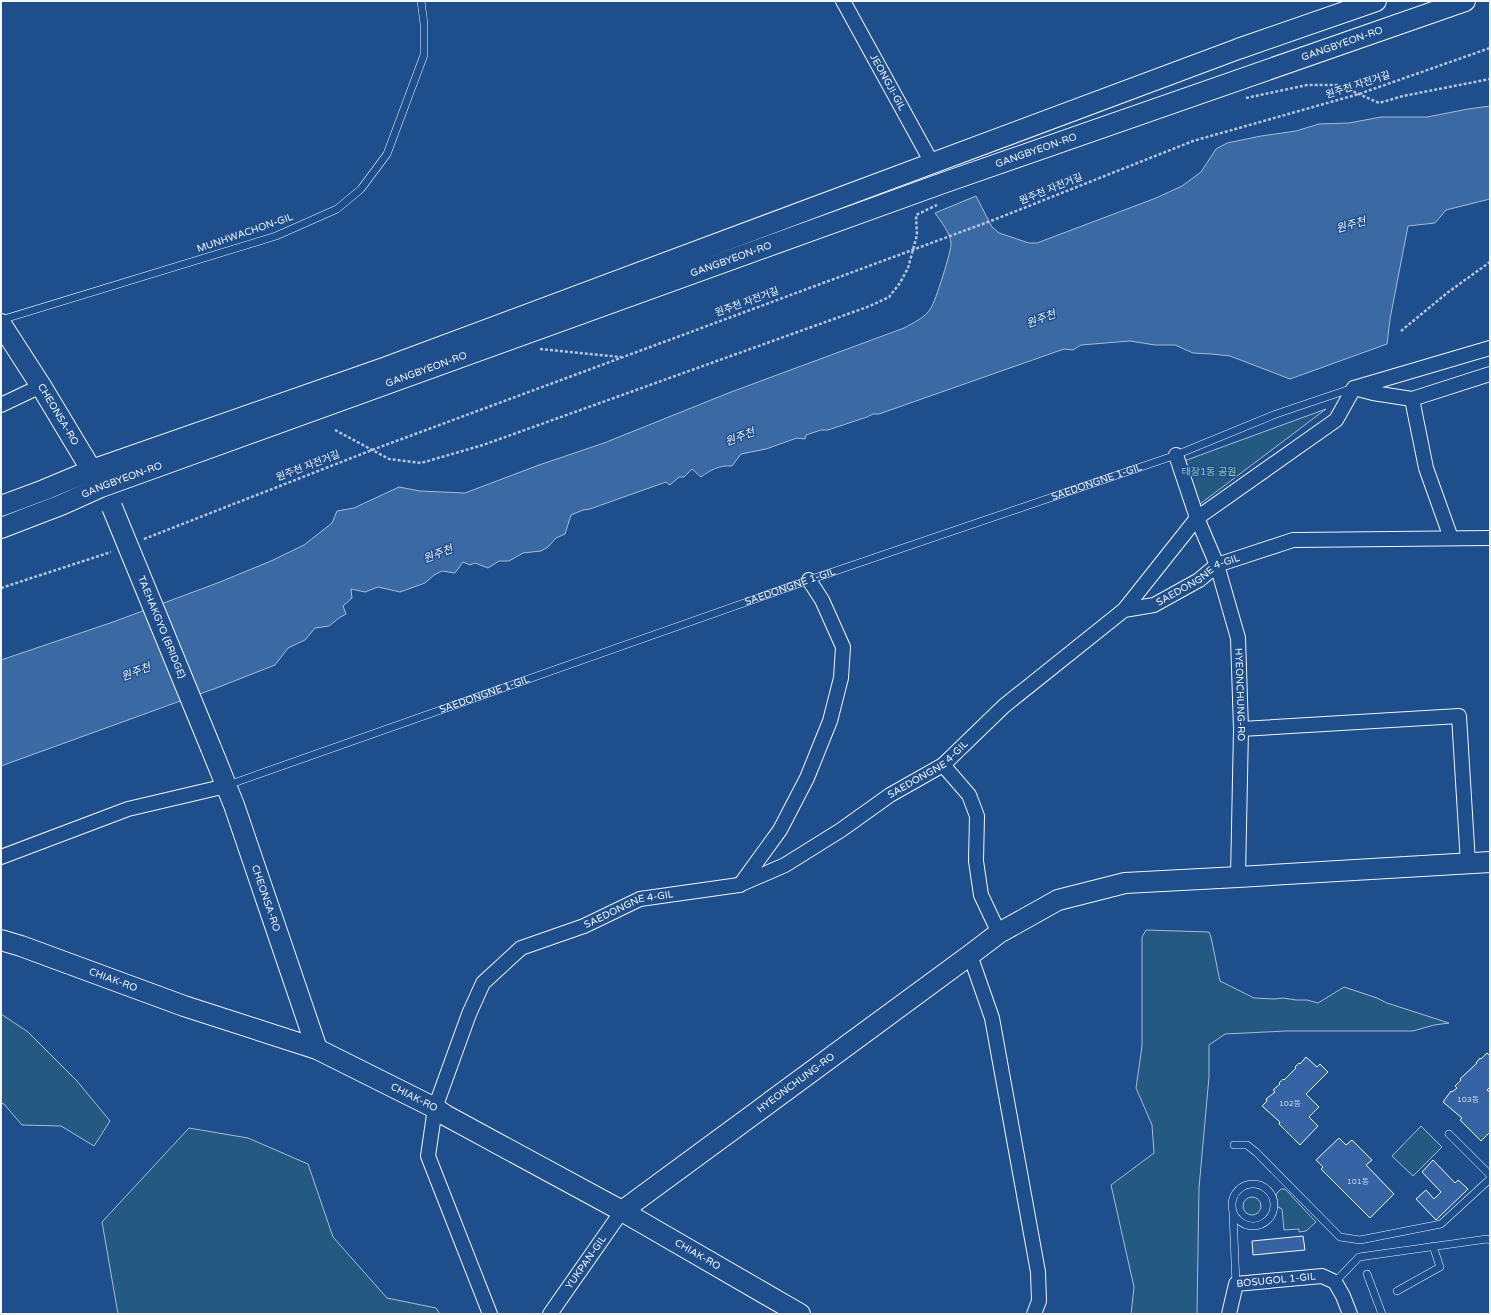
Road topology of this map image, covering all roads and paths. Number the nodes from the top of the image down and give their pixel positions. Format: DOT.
graph roads {
  1 [pos="421,1"];
  2 [pos="843,1"];
  3 [pos="1376,1"];
  4 [pos="1465,1"];
  5 [pos="1490,48"];
  6 [pos="1490,79"];
  7 [pos="1359,94"];
  8 [pos="1239,99"];
  9 [pos="932,163"];
  10 [pos="943,183"];
  11 [pos="939,204"];
  12 [pos="913,249"];
  13 [pos="1490,262"];
  14 [pos="1,320"];
  15 [pos="1,324"];
  16 [pos="1401,331"];
  17 [pos="1490,348"];
  18 [pos="540,349"];
  19 [pos="621,357"];
  20 [pos="1490,374"];
  21 [pos="41,386"];
  22 [pos="1354,388"];
  23 [pos="1412,399"];
  24 [pos="1,405"];
  25 [pos="336,430"];
  26 [pos="372,450"];
  27 [pos="1176,455"];
  28 [pos="96,478"];
  29 [pos="1,506"];
  30 [pos="112,507"];
  31 [pos="1197,518"];
  32 [pos="1,528"];
  33 [pos="1451,538"];
  34 [pos="1490,538"];
  35 [pos="138,542"];
  36 [pos="116,550"];
  37 [pos="1217,565"];
  38 [pos="809,580"];
  39 [pos="1,588"];
  40 [pos="1124,610"];
  41 [pos="1241,728"];
  42 [pos="211,748"];
  43 [pos="943,765"];
  44 [pos="226,786"];
  45 [pos="1,857"];
  46 [pos="1490,862"];
  47 [pos="1468,863"];
  48 [pos="1238,877"];
  49 [pos="739,885"];
  50 [pos="999,932"];
  51 [pos="1,940"];
  52 [pos="970,955"];
  53 [pos="317,1049"];
  54 [pos="435,1108"];
  55 [pos="1449,1134"];
  56 [pos="1234,1145"];
  57 [pos="1490,1175"];
  58 [pos="1490,1180"];
  59 [pos="622,1211"];
  60 [pos="1233,1213"];
  61 [pos="1490,1240"];
  62 [pos="1433,1246"];
  63 [pos="1368,1274"];
  64 [pos="1335,1282"];
  65 [pos="1236,1284"];
  66 [pos="1397,1290"];
  67 [pos="490,1314"];
  68 [pos="550,1314"];
  69 [pos="800,1314"];
  70 [pos="1034,1314"];
  71 [pos="1229,1314"];
  72 [pos="1350,1314"];
  73 [pos="1382,1314"];
  1 -- 14 [label="lane, MUNHWACHON-GIL"];
  2 -- 9 [label="street, JEONGJI-GIL"];
  3 -- 9 [label="street, GANGBYEON-RO"];
  4 -- 10 [label="street, GANGBYEON-RO"];
  5 -- 7 [label="path, 원주천 자전거길"];
  6 -- 7 [label="path"];
  7 -- 8 [label="path"];
  7 -- 12 [label="path, 원주천 자전거길"];
  9 -- 10 [label="street"];
  9 -- 28 [label="street, GANGBYEON-RO"];
  10 -- 28 [label="street, GANGBYEON-RO"];
  11 -- 12 [label="path"];
  12 -- 19 [label="path, 원주천 자전거길"];
  12 -- 26 [label="path"];
  13 -- 16 [label="path"];
  15 -- 21 [label="street, CHEONSA-RO"];
  17 -- 22 [label="street"];
  18 -- 19 [label="path, 원주천 자전거길"];
  19 -- 26 [label="path, 원주천 자전거길"];
  20 -- 23 [label="street"];
  21 -- 24 [label="street"];
  21 -- 28 [label="street, CHEONSA-RO"];
  22 -- 23 [label="street"];
  22 -- 27 [label="lane, SAEDONGNE 1-GIL"];
  22 -- 31 [label="street"];
  23 -- 33 [label="street"];
  25 -- 26 [label="path"];
  26 -- 35 [label="path, 원주천 자전거길"];
  27 -- 31 [label="street, HYEONCHUNG-RO"];
  27 -- 38 [label="lane, SAEDONGNE 1-GIL"];
  28 -- 29 [label="street, GANGBYEON-RO"];
  28 -- 30 [label="street, CHEONSA-RO"];
  28 -- 32 [label="street, GANGBYEON-RO"];
  30 -- 42 [label="street, TAEHAKGYO (BRIDGE), bridge"];
  31 -- 37 [label="street, HYEONCHUNG-RO"];
  31 -- 40 [label="street"];
  33 -- 34 [label="street, SAEDONGNE 4-GIL"];
  33 -- 37 [label="street, SAEDONGNE 4-GIL"];
  36 -- 39 [label="path"];
  37 -- 40 [label="street, SAEDONGNE 4-GIL"];
  37 -- 41 [label="street, HYEONCHUNG-RO"];
  38 -- 44 [label="lane, SAEDONGNE 1-GIL"];
  38 -- 49 [label="street"];
  40 -- 43 [label="street, SAEDONGNE 4-GIL"];
  41 -- 47 [label="street"];
  41 -- 48 [label="street, HYEONCHUNG-RO"];
  42 -- 44 [label="street, CHEONSA-RO"];
  43 -- 49 [label="street, SAEDONGNE 4-GIL"];
  43 -- 50 [label="street"];
  44 -- 45 [label="street"];
  44 -- 53 [label="street, CHEONSA-RO"];
  46 -- 47 [label="street, HYEONCHUNG-RO"];
  47 -- 48 [label="street, HYEONCHUNG-RO"];
  48 -- 50 [label="street, HYEONCHUNG-RO"];
  49 -- 54 [label="street, SAEDONGNE 4-GIL"];
  50 -- 52 [label="street, HYEONCHUNG-RO"];
  51 -- 53 [label="street, CHIAK-RO"];
  52 -- 59 [label="street, HYEONCHUNG-RO"];
  52 -- 70 [label="street"];
  53 -- 54 [label="street, CHIAK-RO"];
  54 -- 59 [label="street, CHIAK-RO"];
  54 -- 67 [label="street, SAEDONGNE 4-GIL"];
  55 -- 57 [label="lane"];
  56 -- 58 [label="lane"];
  59 -- 68 [label="street, YUKPAN-GIL"];
  59 -- 69 [label="street, CHIAK-RO"];
  60 -- 60 [label="lane"];
  60 -- 65 [label="lane"];
  61 -- 62 [label="lane"];
  62 -- 64 [label="lane"];
  62 -- 66 [label="lane"];
  63 -- 73 [label="lane"];
  64 -- 65 [label="street, BOSUGOL 1-GIL"];
  64 -- 72 [label="street"];
  65 -- 71 [label="street, BOSUGOL 1-GIL"];
}
